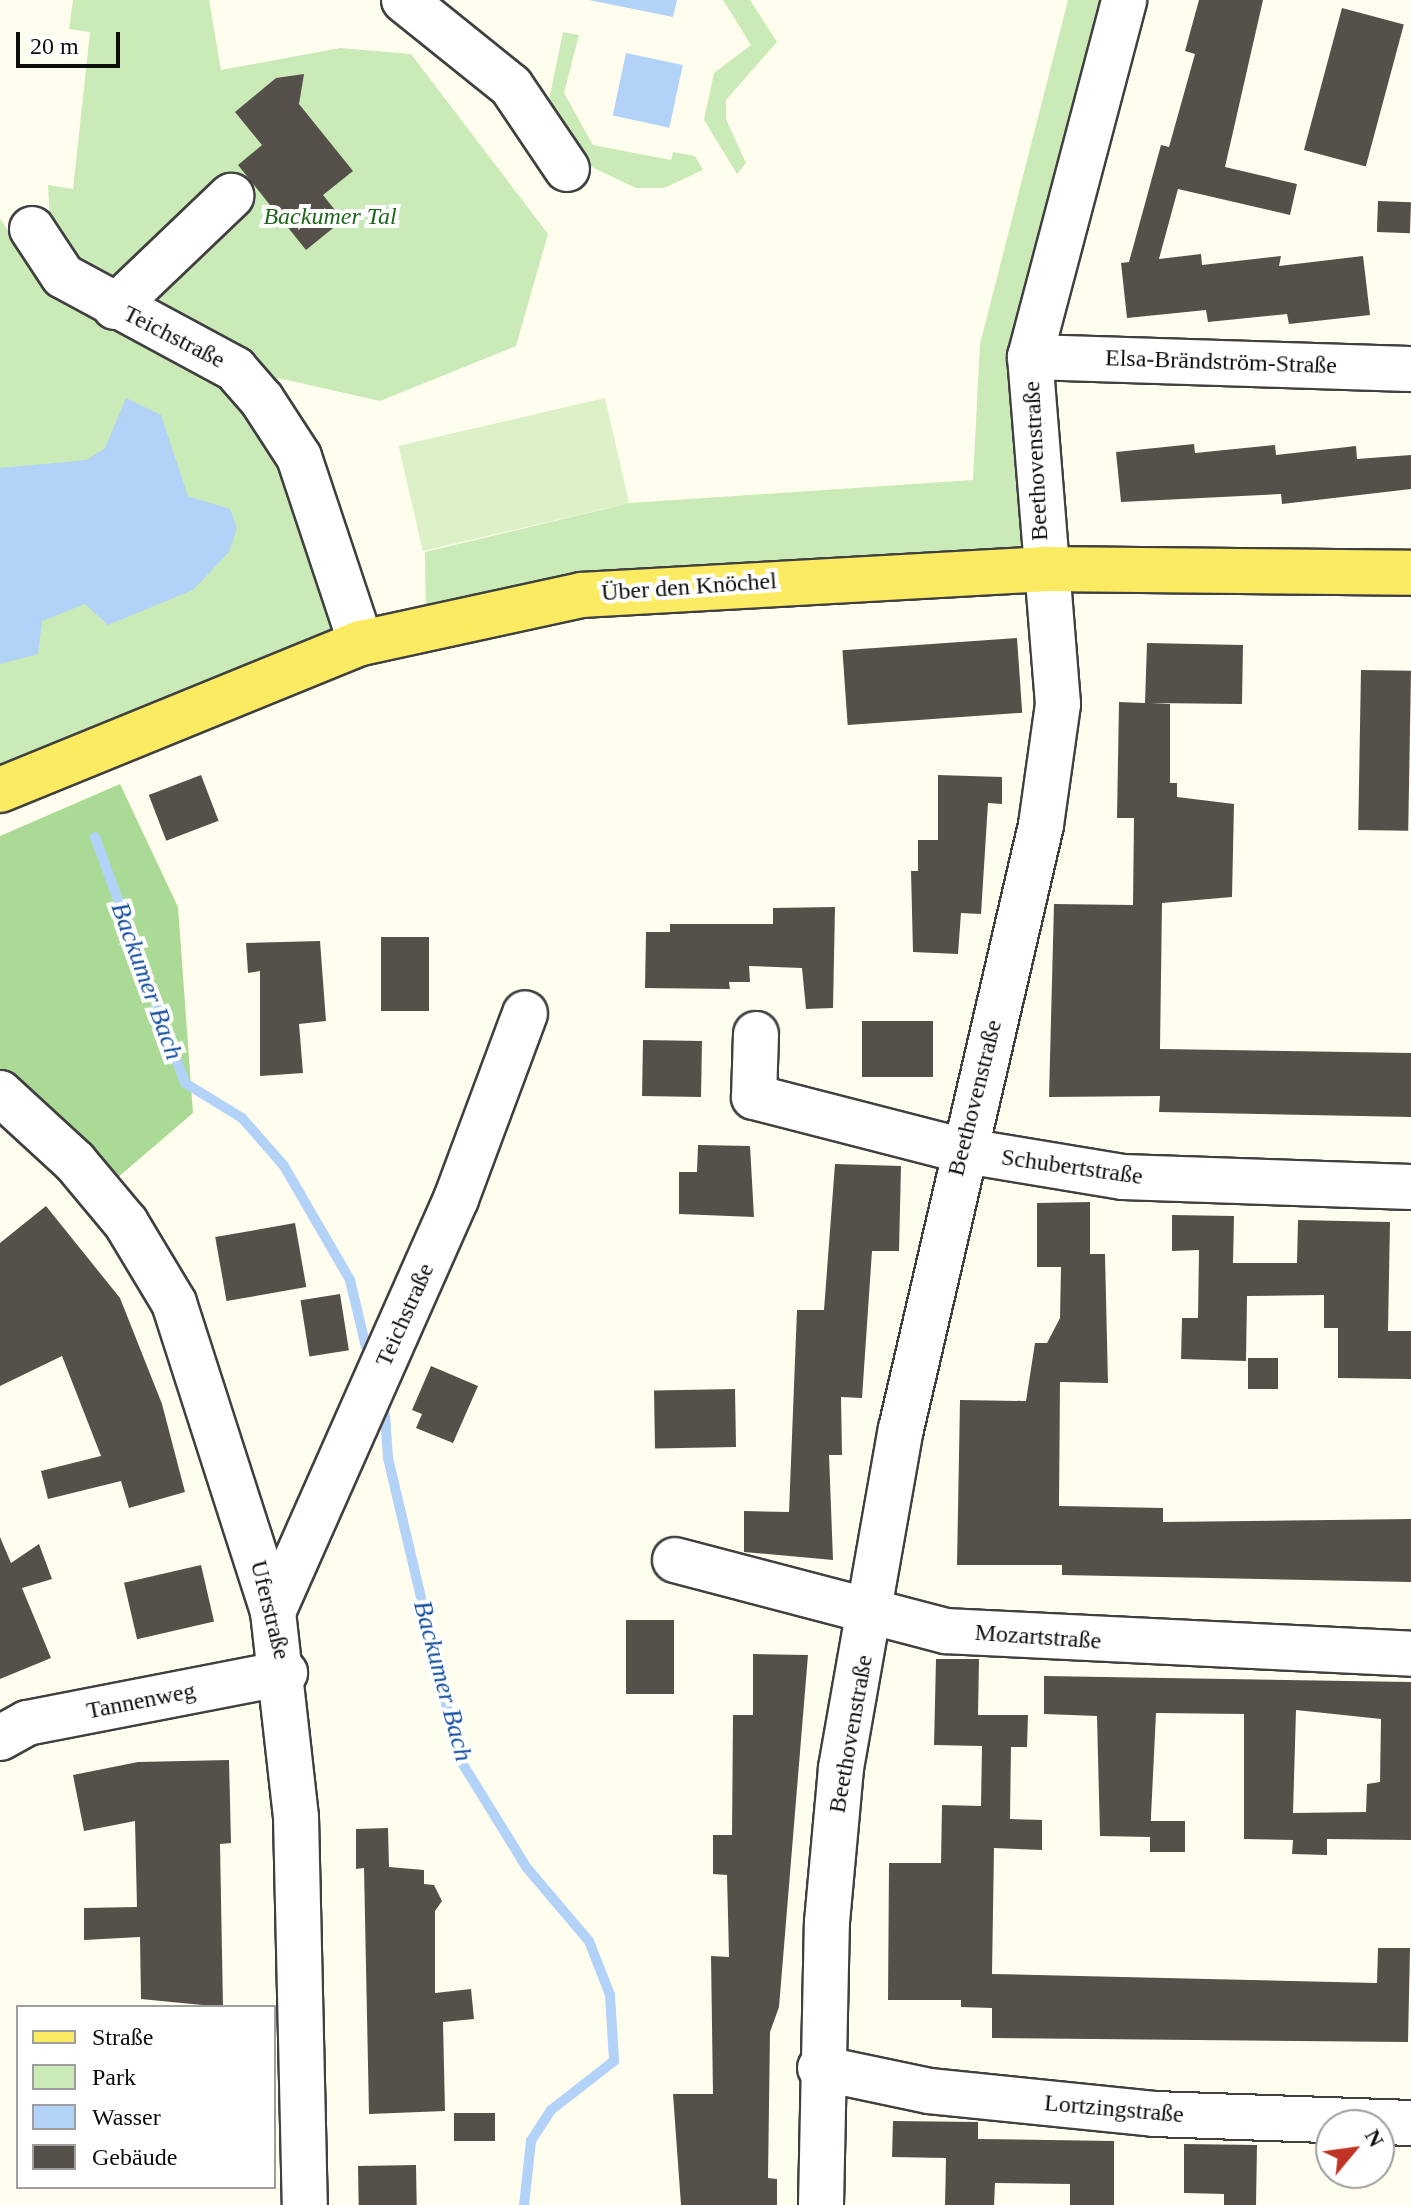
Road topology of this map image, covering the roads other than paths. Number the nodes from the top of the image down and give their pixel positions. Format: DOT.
graph roads {
  1 [pos="404,0"];
  2 [pos="1124,0"];
  3 [pos="567,169"];
  4 [pos="231,196"];
  5 [pos="32,229"];
  6 [pos="115,307"];
  7 [pos="1030,357"];
  8 [pos="1411,369"];
  9 [pos="1042,569"];
  10 [pos="1411,573"];
  11 [pos="361,643"];
  12 [pos="0,790"];
  13 [pos="525,1013"];
  14 [pos="756,1034"];
  15 [pos="0,1093"];
  16 [pos="960,1150"];
  17 [pos="1411,1187"];
  18 [pos="675,1560"];
  19 [pos="874,1608"];
  20 [pos="273,1612"];
  21 [pos="1411,1654"];
  22 [pos="285,1673"];
  23 [pos="0,1738"];
  24 [pos="820,2068"];
  25 [pos="1411,2123"];
  26 [pos="305,2205"];
  27 [pos="821,2205"];
  1 -- 3 [label="street"];
  2 -- 7 [label="street, Beethovenstraße"];
  4 -- 6 [label="street"];
  5 -- 6 [label="street, Teichstraße"];
  6 -- 11 [label="street, Teichstraße"];
  7 -- 8 [label="street, Elsa-Brändström-Straße"];
  7 -- 9 [label="street, Beethovenstraße"];
  9 -- 10 [label="main road, Über den Knöchel"];
  9 -- 11 [label="main road, Über den Knöchel"];
  9 -- 16 [label="street, Beethovenstraße"];
  11 -- 12 [label="main road, Über den Knöchel"];
  13 -- 20 [label="street, Teichstraße"];
  14 -- 16 [label="street, Schubertstraße"];
  15 -- 20 [label="street, Uferstraße"];
  16 -- 17 [label="street, Schubertstraße"];
  16 -- 19 [label="street, Beethovenstraße"];
  18 -- 19 [label="street, Mozartstraße"];
  19 -- 21 [label="street, Mozartstraße"];
  19 -- 24 [label="street, Beethovenstraße"];
  20 -- 22 [label="street, Uferstraße"];
  22 -- 23 [label="street, Tannenweg"];
  22 -- 26 [label="street, Uferstraße"];
  24 -- 25 [label="street, Lortzingstraße"];
  24 -- 27 [label="street, Beethovenstraße"];
}
